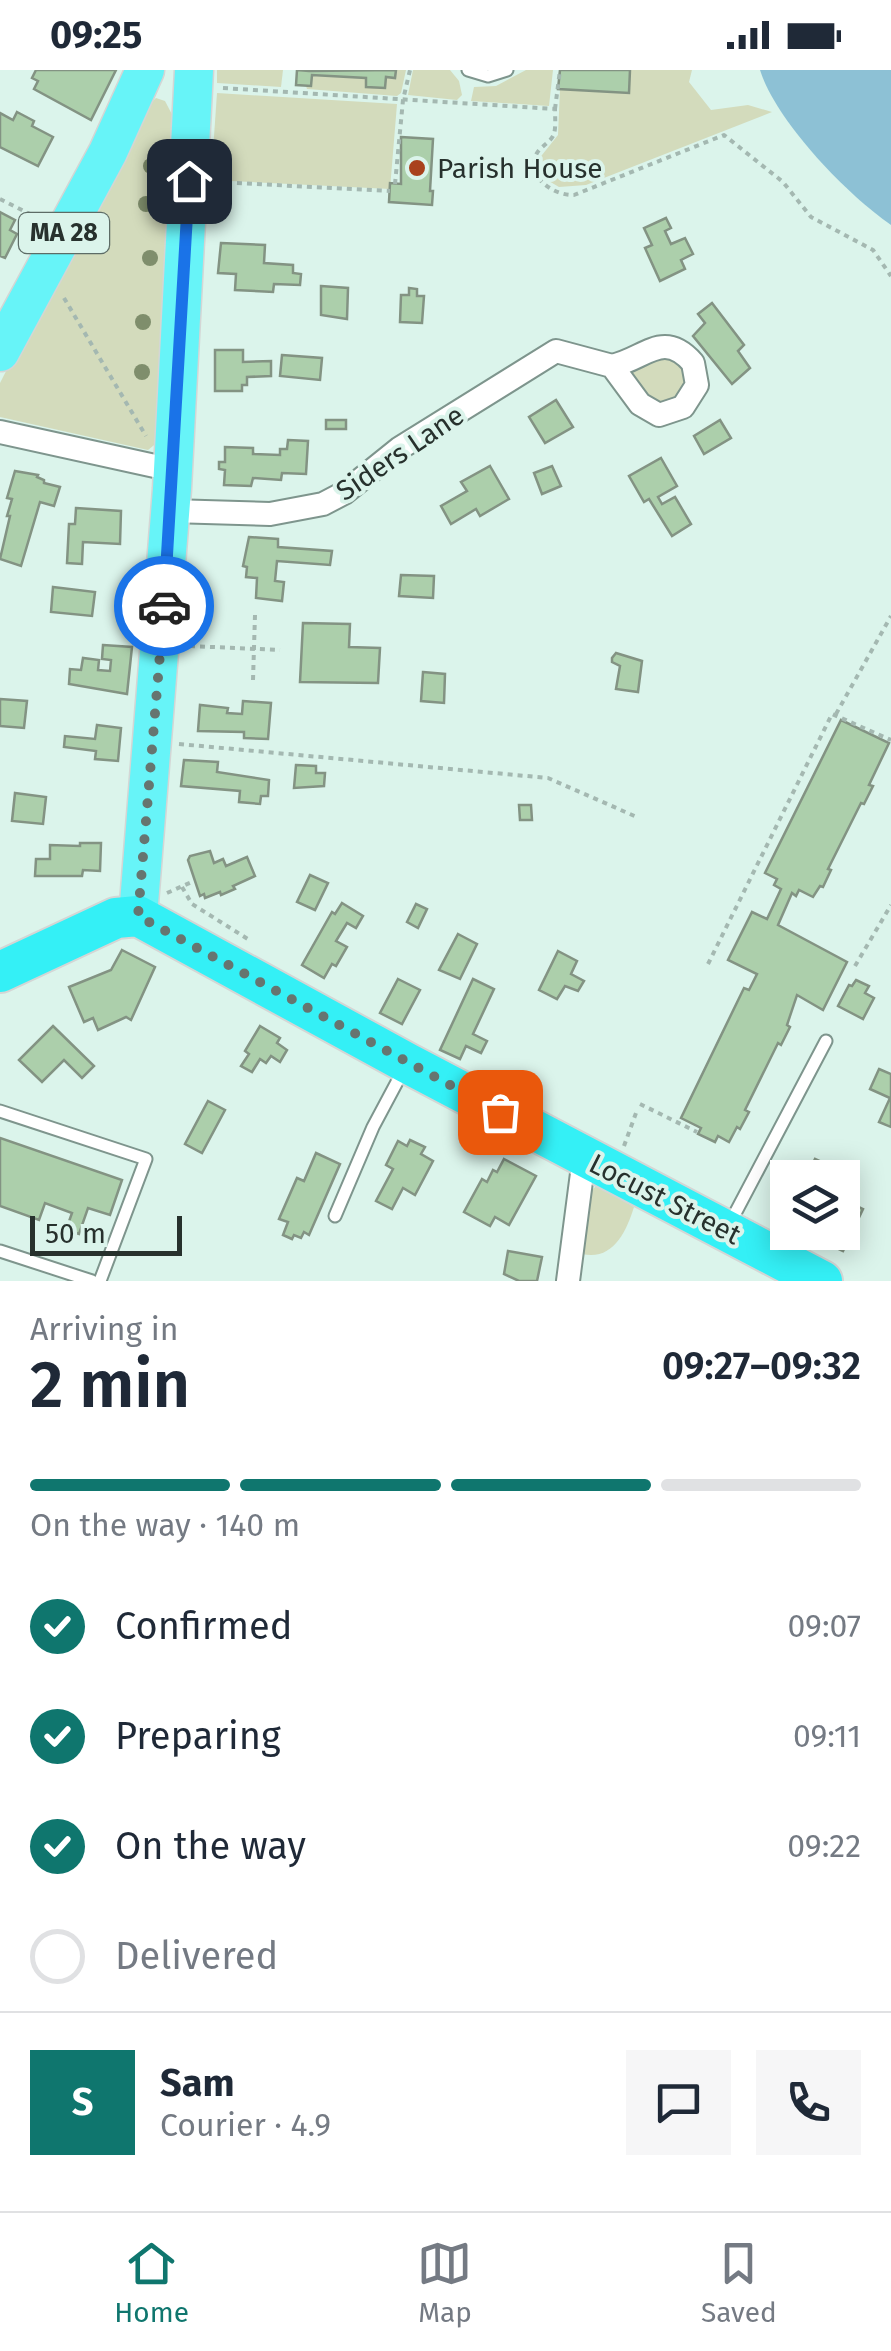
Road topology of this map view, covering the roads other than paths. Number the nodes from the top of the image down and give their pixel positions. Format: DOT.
graph roads {
  1 [pos="145,70"];
  2 [pos="170,70"];
  3 [pos="468,70"];
  4 [pos="508,70"];
  5 [pos="204,79"];
  6 [pos="125,113"];
  7 [pos="0,352"];
  8 [pos="612,366"];
  9 [pos="0,432"];
  10 [pos="173,470"];
  11 [pos="170,510"];
  12 [pos="150,906"];
  13 [pos="0,972"];
  14 [pos="826,1041"];
  15 [pos="407,1063"];
  16 [pos="0,1111"];
  17 [pos="602,1159"];
  18 [pos="335,1216"];
  19 [pos="726,1230"];
  20 [pos="0,1252"];
  21 [pos="92,1281"];
  22 [pos="100,1281"];
  23 [pos="568,1281"];
  24 [pos="822,1281"];
  1 -- 6 [label="main road, MA 28"];
  2 -- 6 [label="main road"];
  3 -- 4 [label="lane"];
  5 -- 10 [label="main road"];
  6 -- 7 [label="main road, MA 28"];
  8 -- 11 [label="street, Siders Lane"];
  9 -- 10 [label="street"];
  10 -- 11 [label="main road"];
  11 -- 12 [label="main road"];
  12 -- 13 [label="highway"];
  12 -- 15 [label="highway, Locust Street"];
  14 -- 19 [label="lane"];
  15 -- 17 [label="highway, Locust Street"];
  15 -- 18 [label="lane"];
  16 -- 22 [label="lane"];
  17 -- 19 [label="highway, Locust Street"];
  17 -- 23 [label="street"];
  19 -- 24 [label="highway, Locust Street"];
  20 -- 21 [label="lane"];
}
